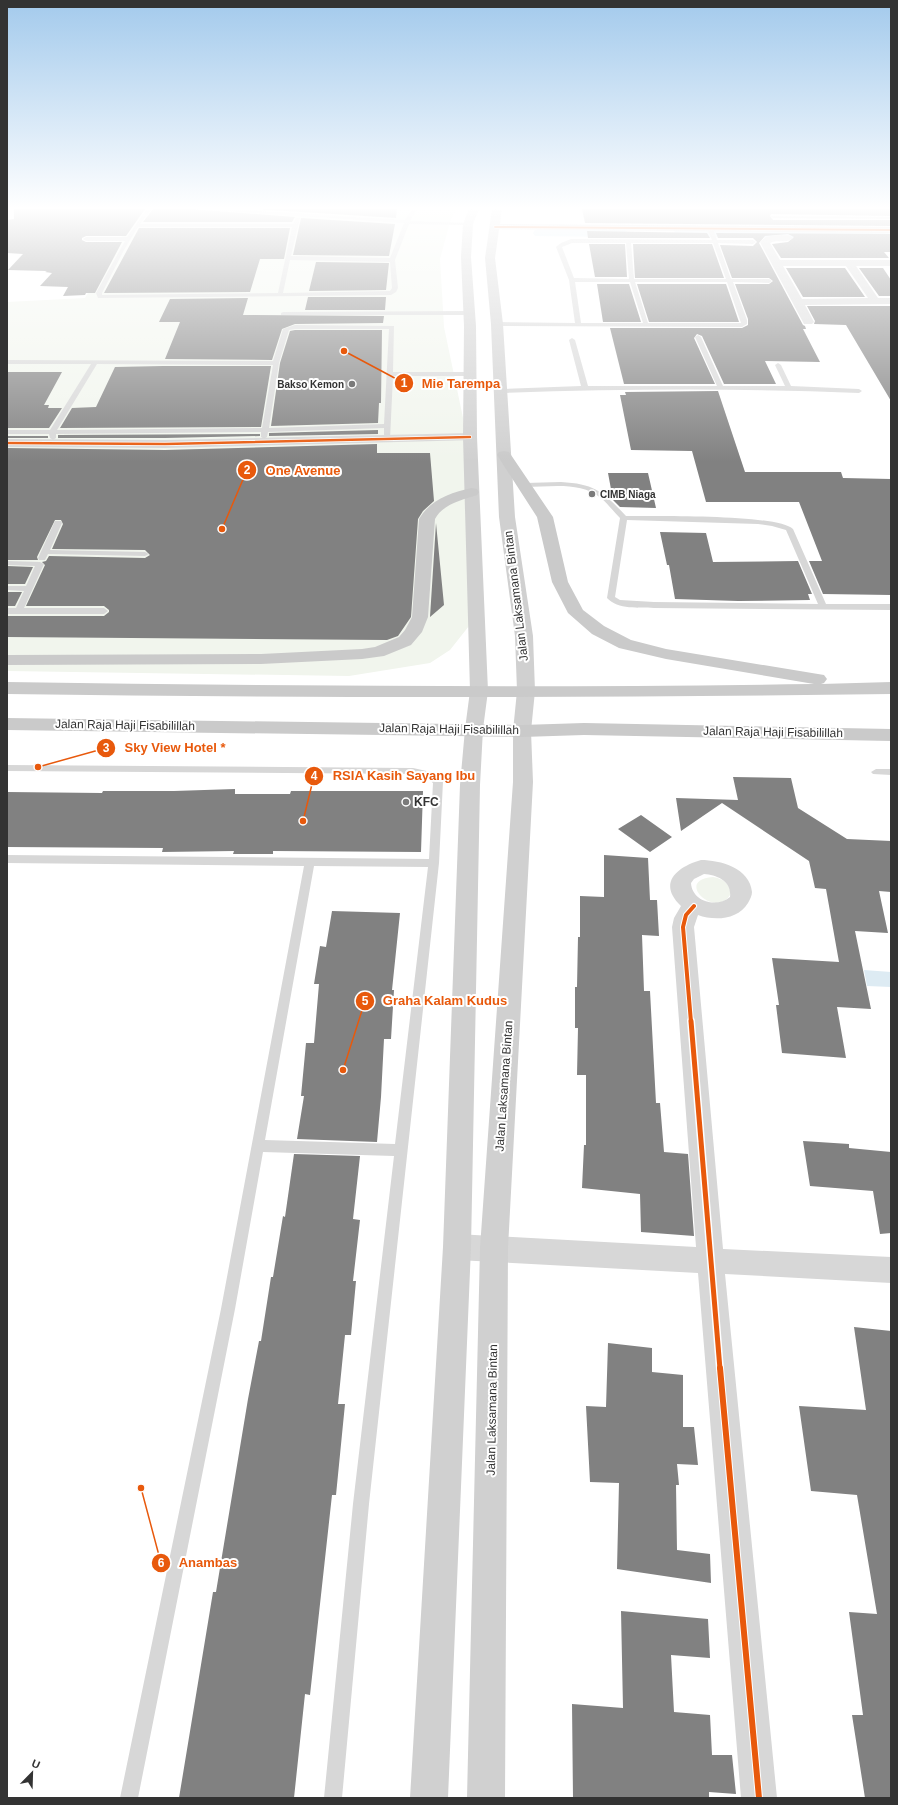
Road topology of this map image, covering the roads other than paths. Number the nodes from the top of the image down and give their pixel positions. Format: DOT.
graph roads {
  1 [pos="99,293"];
  2 [pos="382,293"];
  3 [pos="472,293"];
  4 [pos="489,293"];
  5 [pos="574,293"];
  6 [pos="636,293"];
  7 [pos="734,293"];
  8 [pos="794,293"];
  9 [pos="870,293"];
  10 [pos="280,296"];
  11 [pos="875,301"];
  12 [pos="891,301"];
  13 [pos="799,302"];
  14 [pos="469,313"];
  15 [pos="283,314"];
  16 [pos="808,322"];
  17 [pos="498,324"];
  18 [pos="578,324"];
  19 [pos="646,325"];
  20 [pos="698,337"];
  21 [pos="572,340"];
  22 [pos="7,362"];
  23 [pos="95,363"];
  24 [pos="276,363"];
  25 [pos="778,365"];
  26 [pos="390,374"];
  27 [pos="470,374"];
  28 [pos="585,388"];
  29 [pos="721,388"];
  30 [pos="789,388"];
  31 [pos="500,391"];
  32 [pos="858,391"];
  33 [pos="7,432"];
  34 [pos="387,432"];
  35 [pos="265,436"];
  36 [pos="470,437"];
  37 [pos="53,438"];
  38 [pos="7,443"];
  39 [pos="504,455"];
  40 [pos="524,485"];
  41 [pos="472,492"];
  42 [pos="624,518"];
  43 [pos="58,523"];
  44 [pos="45,552"];
  45 [pos="145,554"];
  46 [pos="7,563"];
  47 [pos="40,564"];
  48 [pos="7,588"];
  49 [pos="28,589"];
  50 [pos="823,606"];
  51 [pos="891,607"];
  52 [pos="7,611"];
  53 [pos="19,611"];
  54 [pos="104,611"];
  55 [pos="7,660"];
  56 [pos="7,688"];
  57 [pos="883,688"];
  58 [pos="479,691"];
  59 [pos="526,691"];
  60 [pos="7,724"];
  61 [pos="474,729"];
  62 [pos="522,731"];
  63 [pos="891,735"];
  64 [pos="7,768"];
  65 [pos="876,772"];
  66 [pos="891,772"];
  67 [pos="7,859"];
  68 [pos="310,861"];
  69 [pos="434,863"];
  70 [pos="694,906"];
  71 [pos="258,1146"];
  72 [pos="401,1150"];
  73 [pos="457,1247"];
  74 [pos="494,1248"];
  75 [pos="710,1260"];
  76 [pos="891,1270"];
  77 [pos="129,1798"];
  78 [pos="333,1798"];
  79 [pos="429,1798"];
  80 [pos="486,1798"];
  81 [pos="758,1798"];
  1 -- 10 [label="lane"];
  2 -- 10 [label="lane"];
  3 -- 14 [label="main road, Jalan Laksamana Bintan"];
  4 -- 17 [label="main road, Jalan Laksamana Bintan"];
  5 -- 18 [label="lane"];
  6 -- 19 [label="lane"];
  7 -- 19 [label="lane"];
  8 -- 13 [label="street"];
  9 -- 11 [label="street"];
  11 -- 12 [label="street"];
  11 -- 13 [label="street"];
  13 -- 16 [label="street"];
  14 -- 15 [label="lane"];
  14 -- 27 [label="main road, Jalan Laksamana Bintan"];
  17 -- 18 [label="lane"];
  17 -- 31 [label="main road, Jalan Laksamana Bintan"];
  18 -- 19 [label="lane"];
  20 -- 29 [label="lane"];
  21 -- 28 [label="lane"];
  22 -- 23 [label="lane"];
  23 -- 24 [label="lane"];
  23 -- 37 [label="lane"];
  24 -- 26 [label="lane"];
  24 -- 35 [label="lane"];
  25 -- 30 [label="lane"];
  26 -- 27 [label="lane"];
  26 -- 34 [label="lane"];
  27 -- 36 [label="main road, Jalan Laksamana Bintan"];
  28 -- 29 [label="lane"];
  28 -- 31 [label="lane"];
  29 -- 30 [label="lane"];
  30 -- 32 [label="lane"];
  31 -- 39 [label="main road, Jalan Laksamana Bintan"];
  33 -- 37 [label="lane"];
  34 -- 35 [label="street"];
  34 -- 36 [label="street"];
  35 -- 37 [label="street"];
  36 -- 41 [label="main road, Jalan Laksamana Bintan"];
  37 -- 38 [label="street"];
  39 -- 40 [label="main road"];
  39 -- 59 [label="main road, Jalan Laksamana Bintan"];
  40 -- 42 [label="lane"];
  40 -- 57 [label="main road"];
  41 -- 55 [label="main road"];
  41 -- 58 [label="main road, Jalan Laksamana Bintan"];
  42 -- 50 [label="lane"];
  42 -- 50 [label="lane"];
  43 -- 44 [label="lane"];
  44 -- 45 [label="lane"];
  44 -- 47 [label="lane"];
  46 -- 47 [label="lane"];
  47 -- 49 [label="lane"];
  48 -- 49 [label="lane"];
  49 -- 53 [label="lane"];
  50 -- 51 [label="lane"];
  52 -- 53 [label="lane"];
  53 -- 54 [label="lane"];
  56 -- 58 [label="main road"];
  57 -- 59 [label="main road"];
  58 -- 59 [label="main road"];
  58 -- 61 [label="main road, Jalan Laksamana Bintan"];
  59 -- 62 [label="main road, Jalan Laksamana Bintan"];
  60 -- 61 [label="main road, Jalan Raja Haji Fisabilillah"];
  61 -- 62 [label="main road, Jalan Raja Haji Fisabilillah"];
  61 -- 73 [label="main road, Jalan Laksamana Bintan"];
  62 -- 63 [label="main road, Jalan Raja Haji Fisabilillah"];
  62 -- 74 [label="main road, Jalan Laksamana Bintan"];
  64 -- 69 [label="lane"];
  65 -- 66 [label="lane"];
  67 -- 68 [label="lane"];
  68 -- 69 [label="lane"];
  68 -- 71 [label="lane"];
  69 -- 72 [label="lane"];
  70 -- 75 [label="street"];
  71 -- 72 [label="lane"];
  71 -- 77 [label="lane"];
  72 -- 78 [label="lane"];
  73 -- 74 [label="street"];
  73 -- 79 [label="main road, Jalan Laksamana Bintan"];
  74 -- 75 [label="street"];
  74 -- 80 [label="main road, Jalan Laksamana Bintan"];
  75 -- 76 [label="street"];
  75 -- 81 [label="street"];
}
